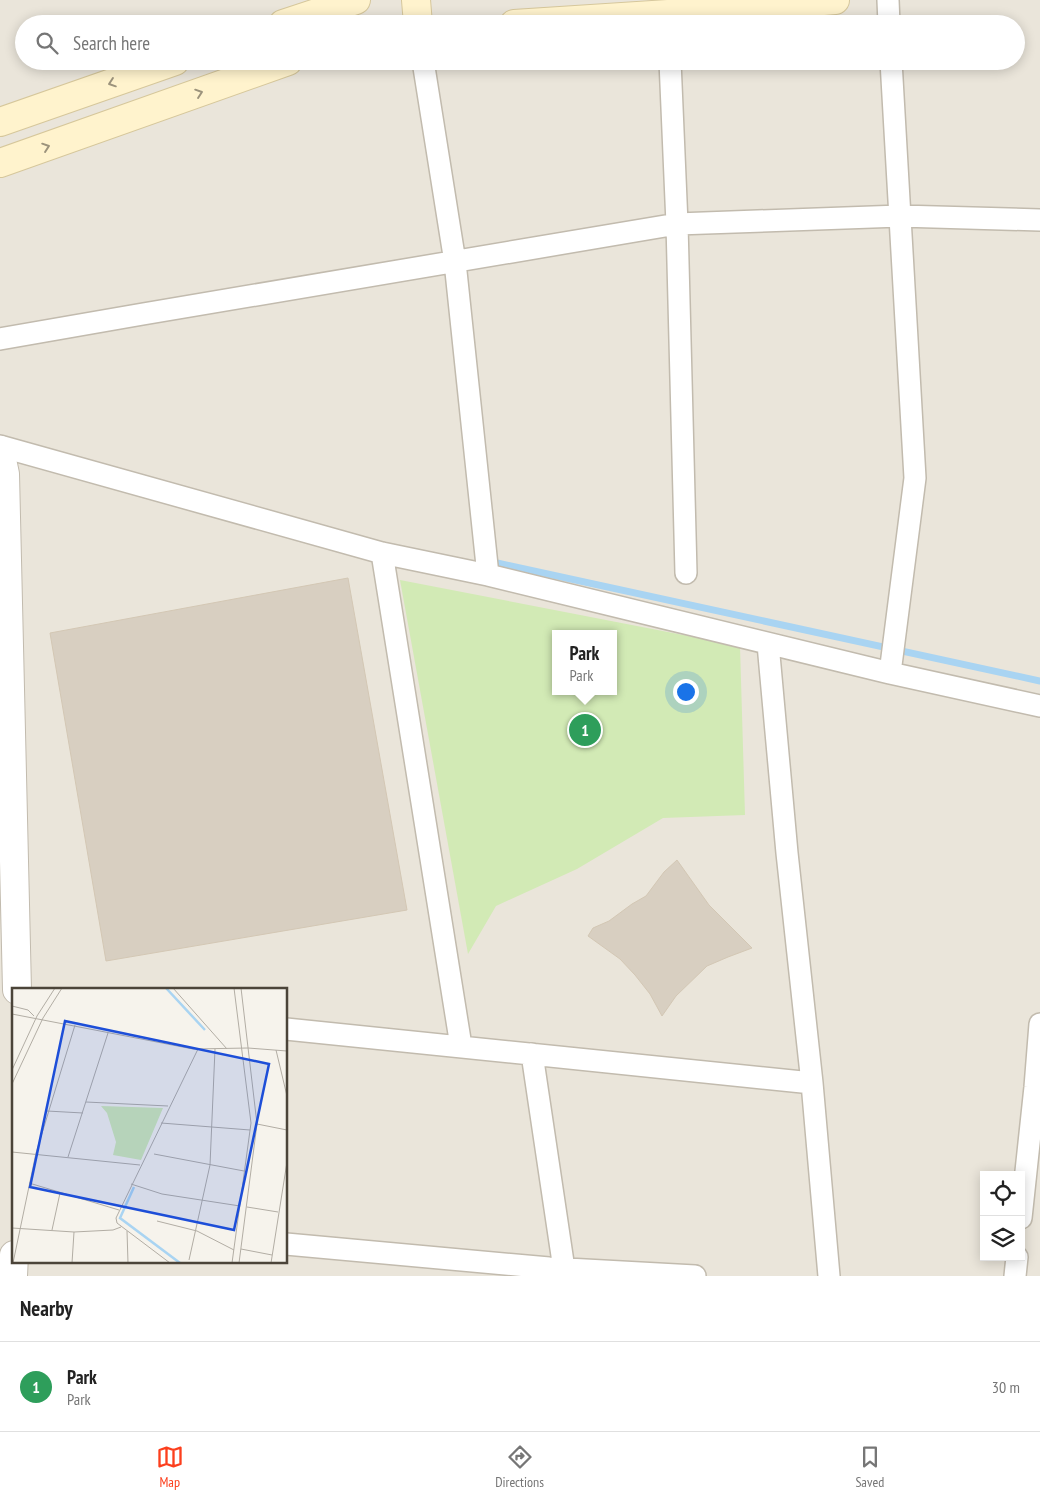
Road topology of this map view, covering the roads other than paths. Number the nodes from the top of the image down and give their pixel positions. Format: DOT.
graph roads {
  1 [pos="356,0"];
  2 [pos="416,0"];
  3 [pos="835,0"];
  4 [pos="888,0"];
  5 [pos="310,15"];
  6 [pos="417,15"];
  7 [pos="703,15"];
  8 [pos="889,15"];
  9 [pos="149,70"];
  10 [pos="263,70"];
  11 [pos="424,70"];
  12 [pos="670,70"];
  13 [pos="892,70"];
  14 [pos="0,122"];
  15 [pos="0,163"];
  16 [pos="900,216"];
  17 [pos="1040,220"];
  18 [pos="677,224"];
  19 [pos="455,262"];
  20 [pos="0,339"];
  21 [pos="0,446"];
  22 [pos="0,450"];
  23 [pos="382,553"];
  24 [pos="686,573"];
  25 [pos="488,575"];
  26 [pos="768,644"];
  27 [pos="892,657"];
  28 [pos="1040,706"];
  29 [pos="17,988"];
  30 [pos="1040,1024"];
  31 [pos="288,1029"];
  32 [pos="461,1046"];
  33 [pos="532,1054"];
  34 [pos="812,1083"];
  35 [pos="1038,1087"];
  36 [pos="1021,1216"];
  37 [pos="288,1244"];
  38 [pos="1017,1261"];
  39 [pos="564,1269"];
  40 [pos="695,1276"];
  41 [pos="828,1276"];
  42 [pos="1015,1276"];
  1 -- 5 [label="main road"];
  2 -- 6 [label="main road"];
  3 -- 7 [label="main road"];
  4 -- 8 [label="street"];
  9 -- 14 [label="main road, one-way"];
  15 -- 10 [label="main road, one-way"];
  11 -- 19 [label="street"];
  12 -- 18 [label="street"];
  13 -- 16 [label="street"];
  16 -- 17 [label="street"];
  16 -- 18 [label="street"];
  16 -- 27 [label="street"];
  18 -- 19 [label="street"];
  18 -- 24 [label="street"];
  19 -- 20 [label="street"];
  19 -- 25 [label="street"];
  21 -- 23 [label="street"];
  22 -- 29 [label="street"];
  23 -- 25 [label="street"];
  23 -- 32 [label="street"];
  25 -- 26 [label="street"];
  26 -- 27 [label="street"];
  26 -- 34 [label="street"];
  27 -- 28 [label="street"];
  30 -- 35 [label="street"];
  31 -- 32 [label="street"];
  32 -- 33 [label="street"];
  33 -- 34 [label="street"];
  33 -- 39 [label="street"];
  34 -- 41 [label="street"];
  35 -- 36 [label="street"];
  37 -- 39 [label="street"];
  38 -- 42 [label="street"];
  39 -- 40 [label="street"];
}
